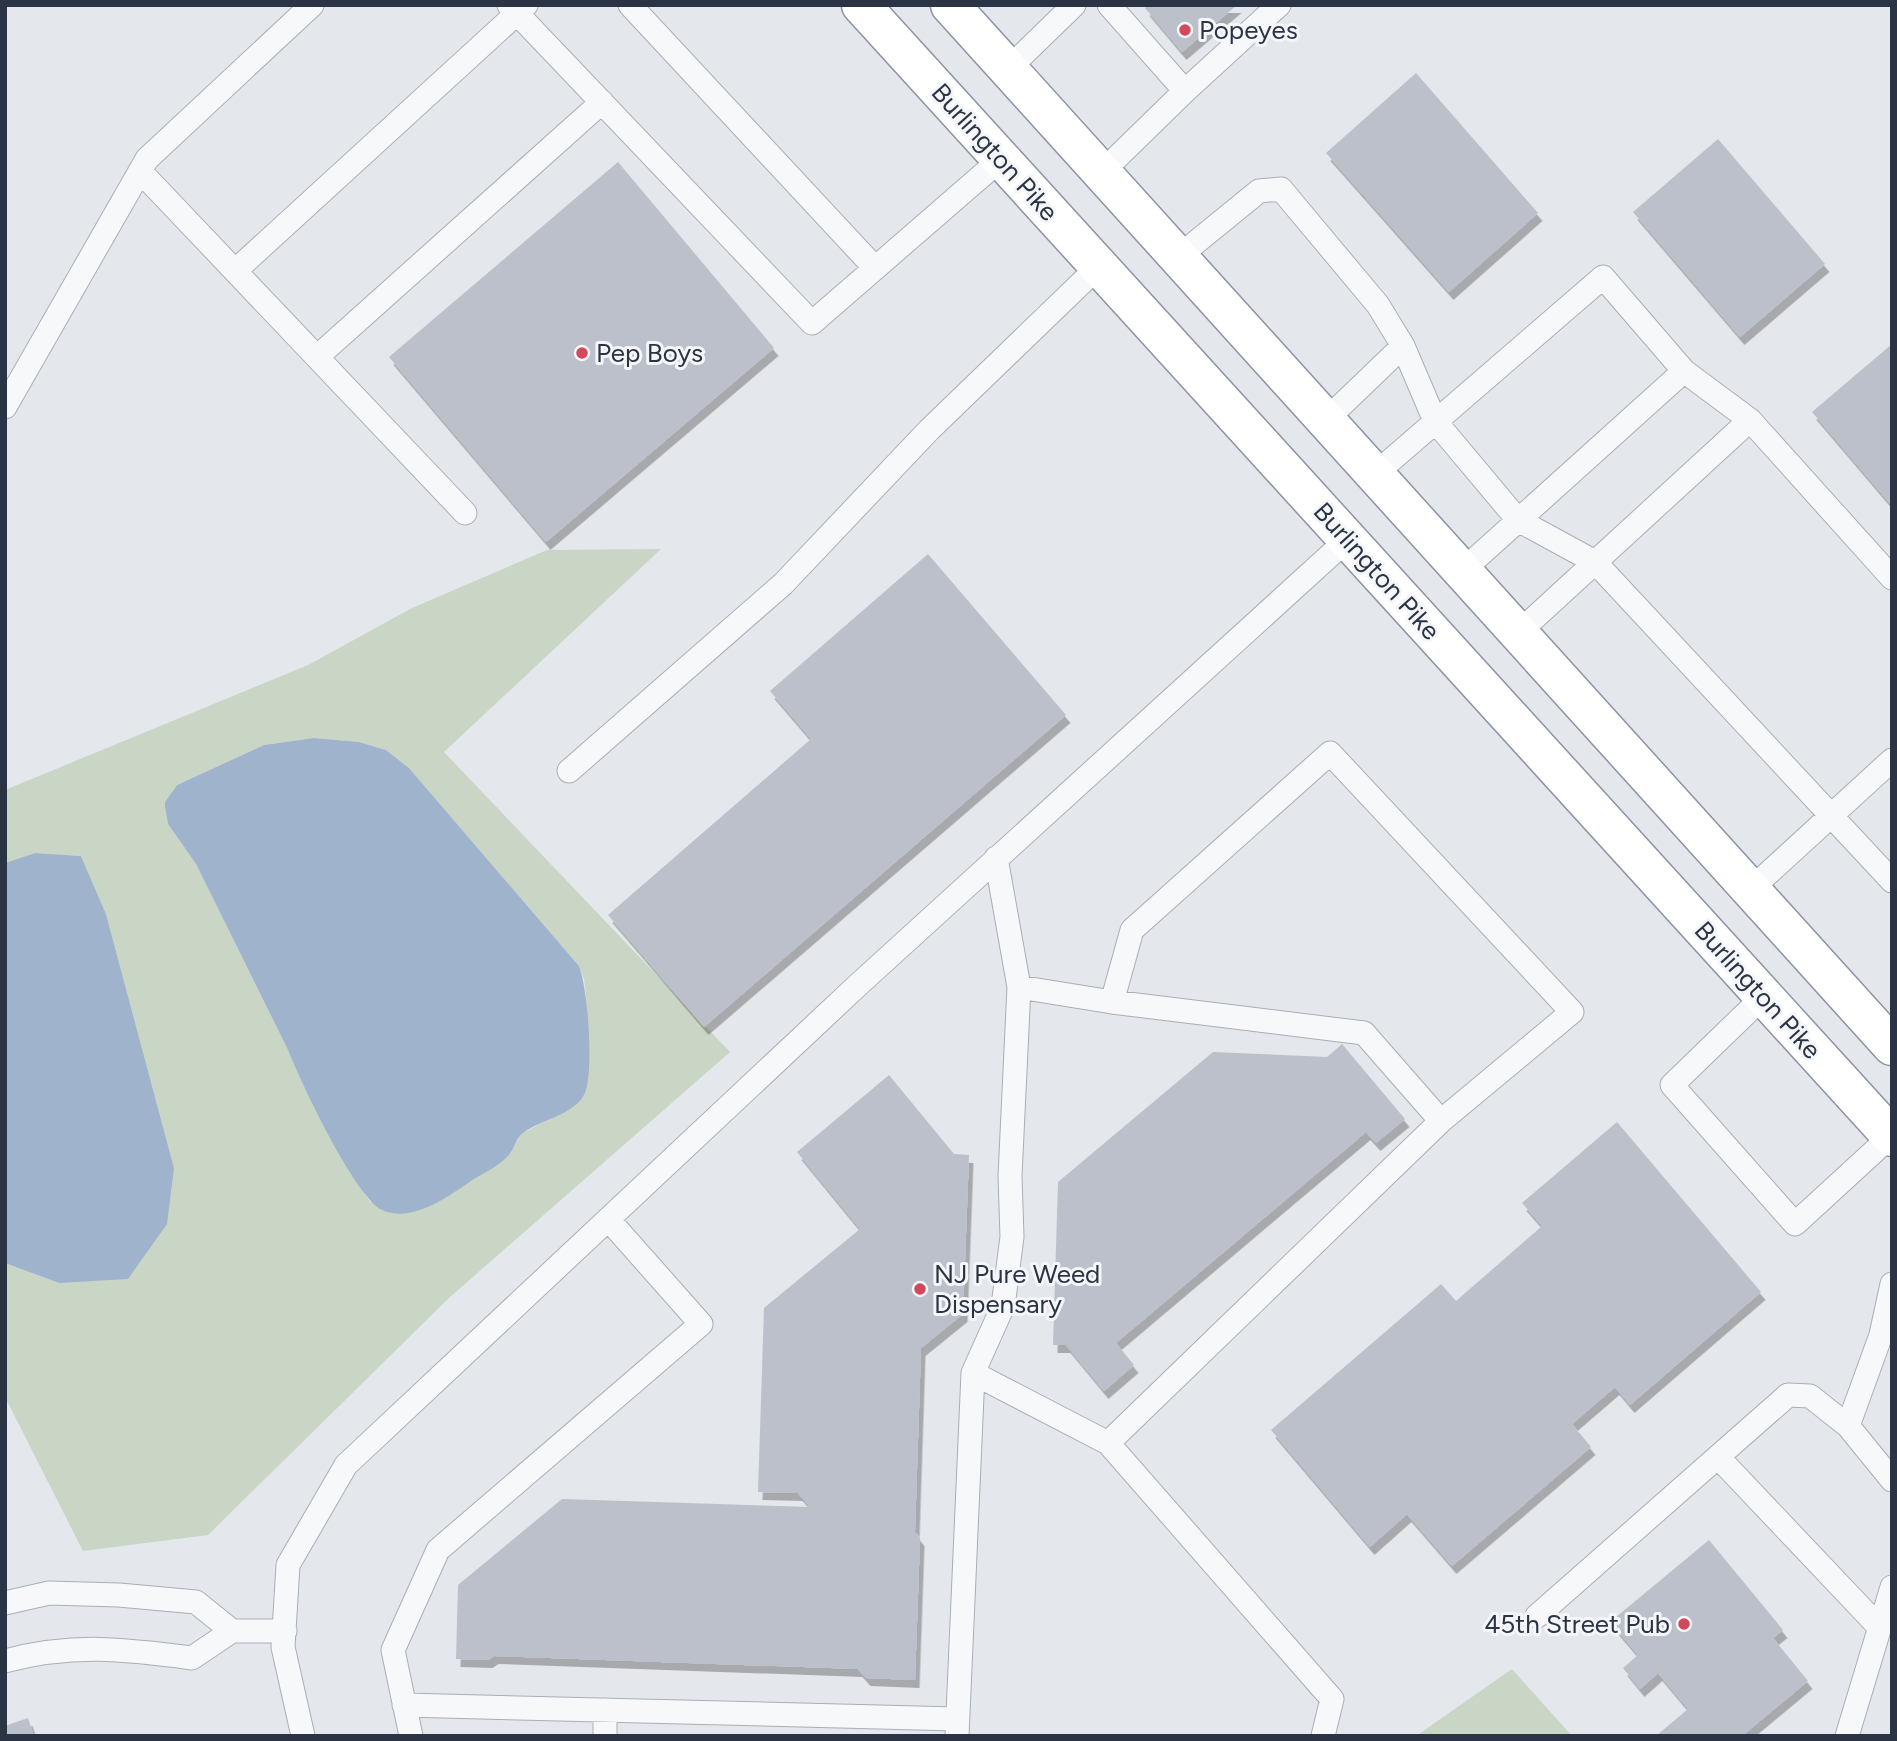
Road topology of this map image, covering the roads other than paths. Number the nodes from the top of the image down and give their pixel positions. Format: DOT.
graph roads {
  1 [pos="312,5"];
  2 [pos="631,5"];
  3 [pos="861,5"];
  4 [pos="950,5"];
  5 [pos="1074,5"];
  6 [pos="1279,5"];
  7 [pos="1115,7"];
  8 [pos="518,8"];
  9 [pos="1008,69"];
  10 [pos="1185,91"];
  11 [pos="602,102"];
  12 [pos="1001,159"];
  13 [pos="140,171"];
  14 [pos="1101,173"];
  15 [pos="1178,257"];
  16 [pos="1099,266"];
  17 [pos="875,268"];
  18 [pos="234,271"];
  19 [pos="1403,346"];
  20 [pos="317,357"];
  21 [pos="1684,370"];
  22 [pos="5,407"];
  23 [pos="1326,420"];
  24 [pos="1750,420"];
  25 [pos="1435,421"];
  26 [pos="1375,474"];
  27 [pos="465,513"];
  28 [pos="1518,520"];
  29 [pos="1348,539"];
  30 [pos="1595,562"];
  31 [pos="1462,571"];
  32 [pos="1892,579"];
  33 [pos="1518,633"];
  34 [pos="1892,760"];
  35 [pos="569,771"];
  36 [pos="1831,816"];
  37 [pos="996,858"];
  38 [pos="1892,881"];
  39 [pos="1751,889"];
  40 [pos="1019,987"];
  41 [pos="1764,996"];
  42 [pos="1112,1002"];
  43 [pos="1890,1040"];
  44 [pos="1441,1121"];
  45 [pos="1891,1136"];
  46 [pos="608,1219"];
  47 [pos="1892,1284"];
  48 [pos="974,1373"];
  49 [pos="1848,1426"];
  50 [pos="1108,1443"];
  51 [pos="1718,1457"];
  52 [pos="1892,1480"];
  53 [pos="1892,1587"];
  54 [pos="5,1603"];
  55 [pos="1536,1616"];
  56 [pos="1880,1628"];
  57 [pos="232,1630"];
  58 [pos="285,1631"];
  59 [pos="5,1661"];
  60 [pos="404,1705"];
  61 [pos="605,1710"];
  62 [pos="729,1724"];
  63 [pos="957,1727"];
  64 [pos="303,1736"];
  65 [pos="411,1736"];
  66 [pos="605,1736"];
  67 [pos="1323,1736"];
  68 [pos="1847,1736"];
  1 -- 13 [label="lane"];
  2 -- 17 [label="lane"];
  3 -- 12 [label="highway, Burlington Pike"];
  4 -- 9 [label="highway"];
  5 -- 9 [label="lane"];
  6 -- 10 [label="lane"];
  7 -- 10 [label="lane"];
  8 -- 11 [label="lane"];
  8 -- 18 [label="lane"];
  9 -- 14 [label="highway"];
  10 -- 14 [label="lane"];
  11 -- 17 [label="lane"];
  11 -- 20 [label="lane"];
  12 -- 16 [label="highway, Burlington Pike"];
  12 -- 17 [label="lane"];
  13 -- 18 [label="lane"];
  13 -- 22 [label="lane"];
  14 -- 15 [label="highway"];
  15 -- 19 [label="lane"];
  15 -- 23 [label="highway"];
  16 -- 29 [label="highway, Burlington Pike"];
  16 -- 35 [label="lane"];
  18 -- 20 [label="lane"];
  19 -- 23 [label="lane"];
  19 -- 25 [label="lane"];
  20 -- 27 [label="lane"];
  21 -- 24 [label="lane"];
  21 -- 25 [label="lane"];
  21 -- 28 [label="lane"];
  23 -- 26 [label="highway"];
  24 -- 30 [label="lane"];
  24 -- 32 [label="lane"];
  25 -- 26 [label="lane"];
  25 -- 28 [label="lane"];
  26 -- 31 [label="highway"];
  28 -- 30 [label="lane"];
  28 -- 31 [label="lane"];
  29 -- 37 [label="lane"];
  29 -- 41 [label="highway, Burlington Pike"];
  30 -- 33 [label="lane"];
  30 -- 36 [label="lane"];
  31 -- 33 [label="highway"];
  33 -- 39 [label="highway"];
  34 -- 36 [label="lane"];
  36 -- 38 [label="lane"];
  36 -- 39 [label="lane"];
  37 -- 40 [label="lane"];
  37 -- 46 [label="lane"];
  39 -- 43 [label="highway"];
  40 -- 42 [label="lane"];
  40 -- 48 [label="lane"];
  41 -- 45 [label="highway, Burlington Pike"];
  41 -- 45 [label="lane"];
  42 -- 44 [label="lane"];
  42 -- 44 [label="lane"];
  44 -- 50 [label="lane"];
  46 -- 58 [label="lane"];
  46 -- 60 [label="lane"];
  47 -- 49 [label="lane"];
  48 -- 50 [label="lane"];
  48 -- 63 [label="lane"];
  49 -- 51 [label="lane"];
  49 -- 52 [label="lane"];
  50 -- 67 [label="lane"];
  51 -- 55 [label="lane"];
  51 -- 56 [label="lane"];
  53 -- 56 [label="lane"];
  54 -- 57 [label="lane"];
  56 -- 68 [label="lane"];
  57 -- 58 [label="lane"];
  57 -- 59 [label="lane"];
  58 -- 64 [label="lane"];
  60 -- 61 [label="lane"];
  60 -- 65 [label="lane"];
  61 -- 62 [label="lane"];
  61 -- 66 [label="lane"];
  62 -- 63 [label="lane"];
}
